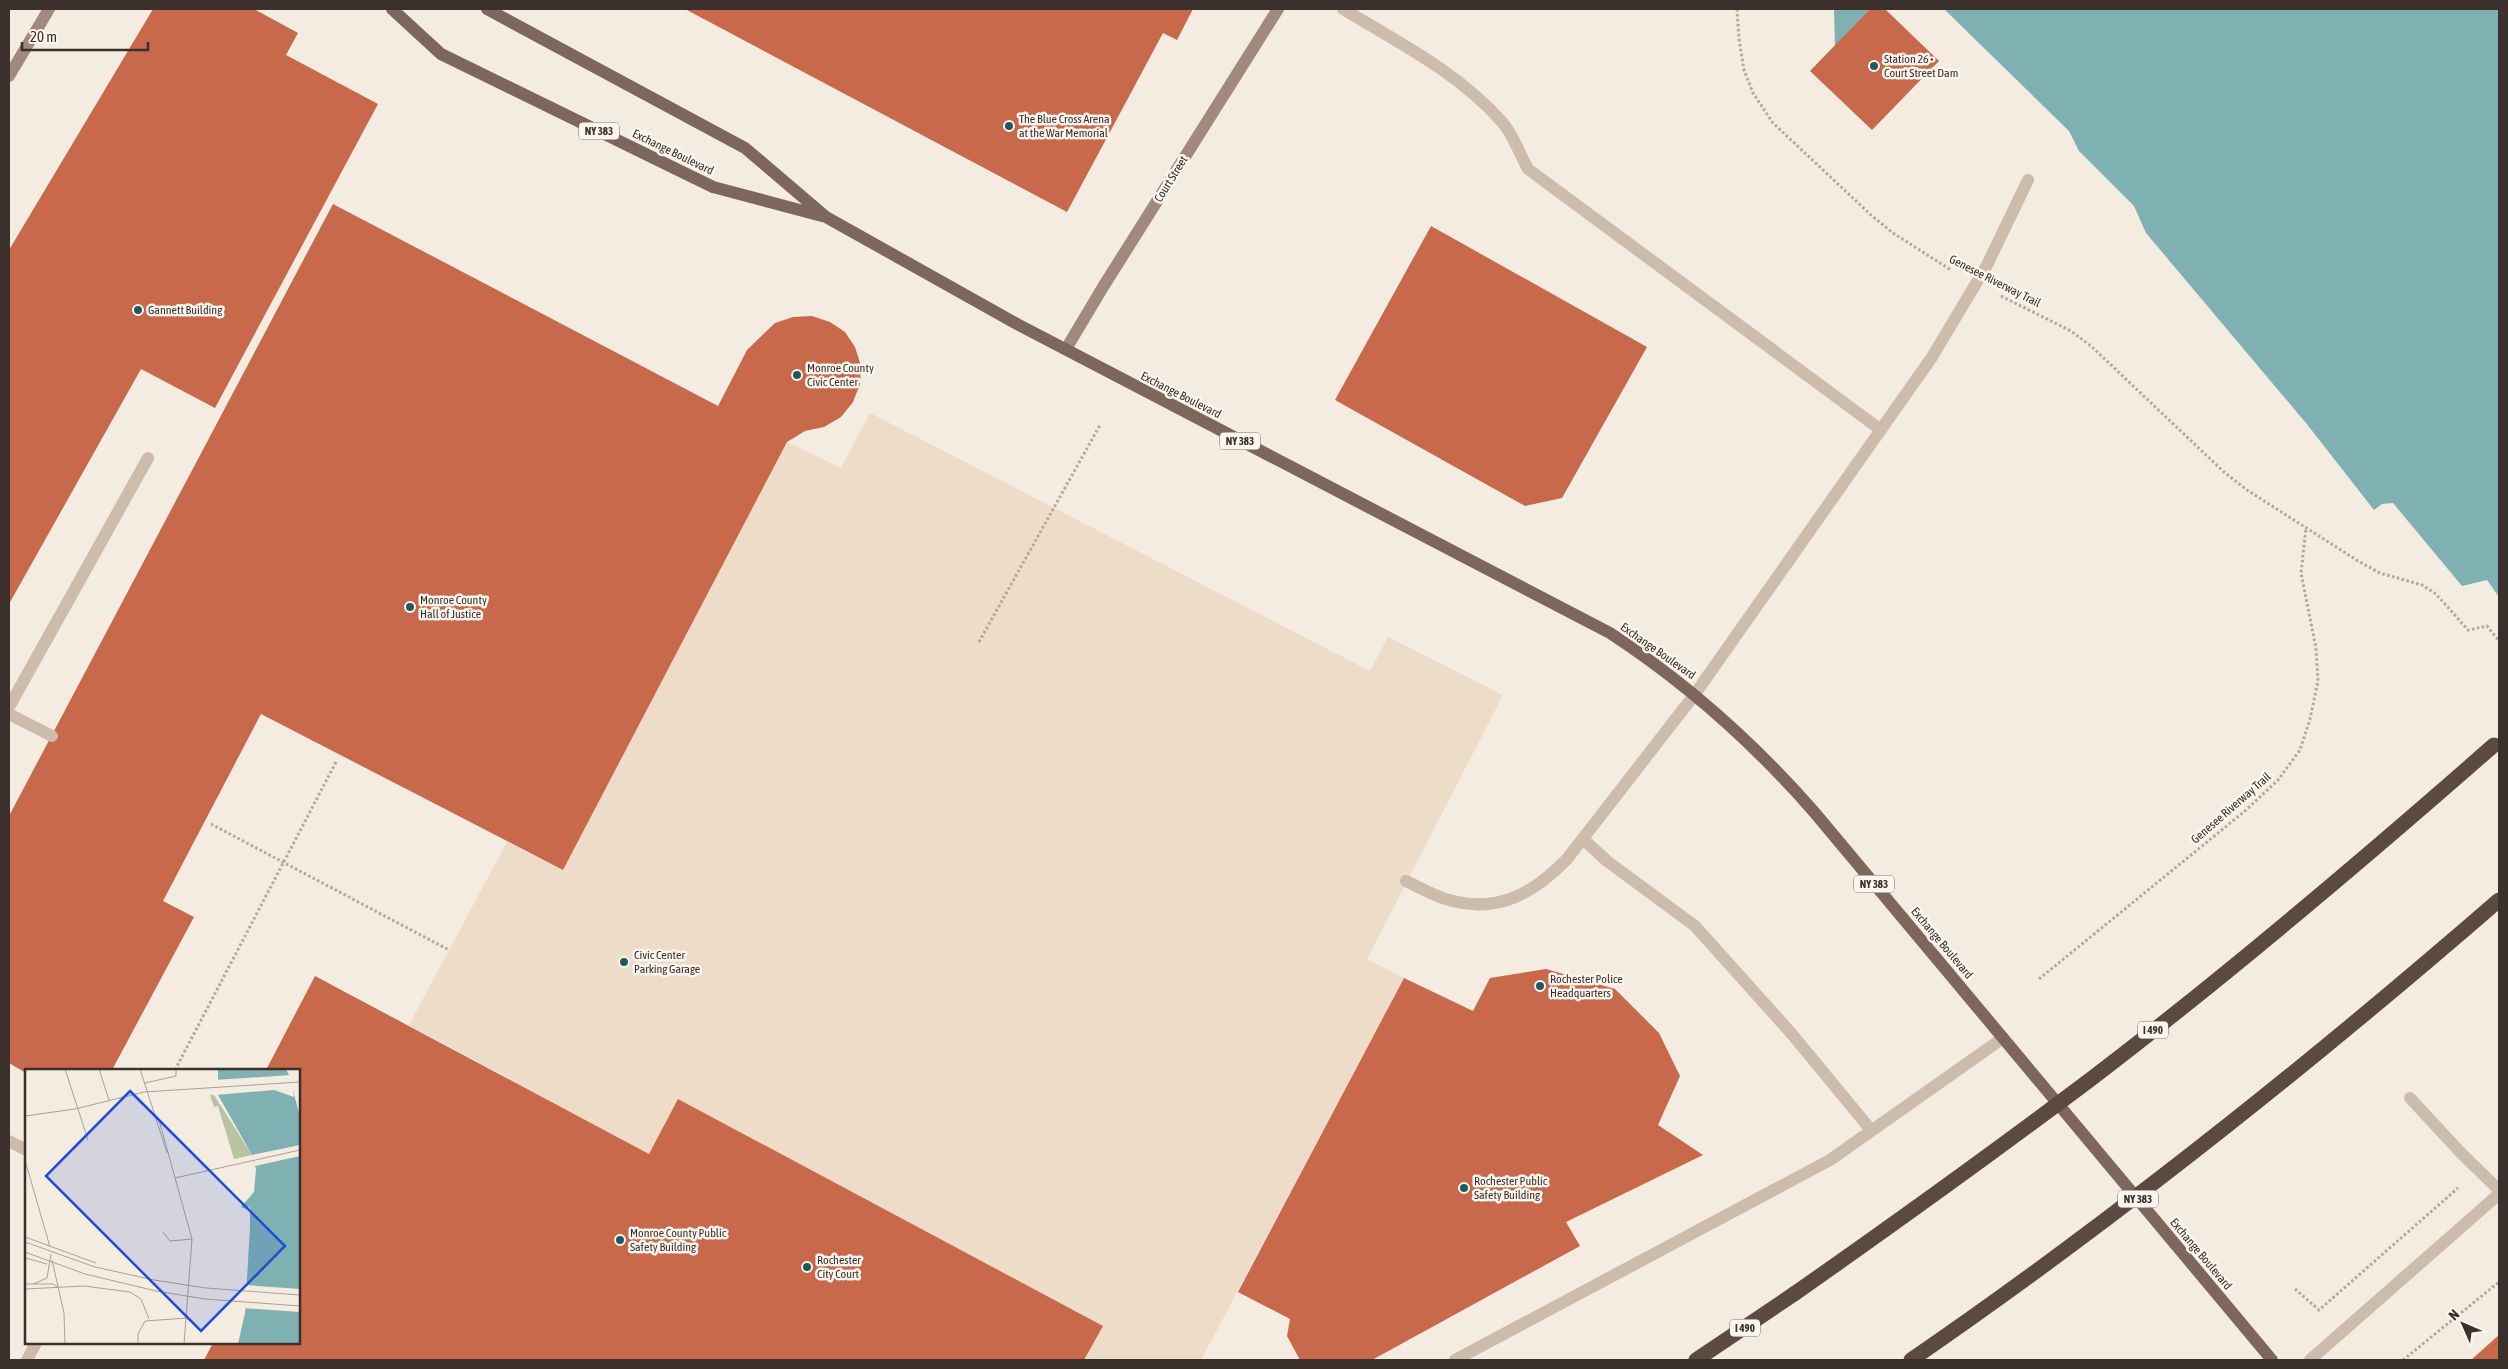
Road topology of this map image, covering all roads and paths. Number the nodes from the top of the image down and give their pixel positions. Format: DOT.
graph roads {
  1 [pos="49,9"];
  2 [pos="392,9"];
  3 [pos="487,9"];
  4 [pos="1278,9"];
  5 [pos="1343,9"];
  6 [pos="1737,9"];
  7 [pos="9,76"];
  8 [pos="2028,180"];
  9 [pos="826,217"];
  10 [pos="1976,284"];
  11 [pos="1066,350"];
  12 [pos="1100,425"];
  13 [pos="1881,430"];
  14 [pos="148,458"];
  15 [pos="2306,528"];
  16 [pos="2499,640"];
  17 [pos="979,642"];
  18 [pos="1695,694"];
  19 [pos="9,707"];
  20 [pos="9,714"];
  21 [pos="52,736"];
  22 [pos="2499,740"];
  23 [pos="336,762"];
  24 [pos="211,824"];
  25 [pos="1584,839"];
  26 [pos="283,864"];
  27 [pos="1406,881"];
  28 [pos="2499,900"];
  29 [pos="449,950"];
  30 [pos="2039,979"];
  31 [pos="2003,1038"];
  32 [pos="176,1069"];
  33 [pos="2410,1098"];
  34 [pos="1871,1130"];
  35 [pos="9,1142"];
  36 [pos="25,1150"];
  37 [pos="2479,1170"];
  38 [pos="2499,1190"];
  39 [pos="2499,1194"];
  40 [pos="2499,1282"];
  41 [pos="2295,1289"];
  42 [pos="35,1344"];
  43 [pos="27,1360"];
  44 [pos="1454,1360"];
  45 [pos="1696,1360"];
  46 [pos="1911,1360"];
  47 [pos="2272,1360"];
  48 [pos="2310,1360"];
  49 [pos="2403,1360"];
  1 -- 7 [label="street"];
  2 -- 9 [label="main road, Exchange Boulevard / NY 383"];
  3 -- 9 [label="main road, Exchange Boulevard / NY 383"];
  4 -- 11 [label="street, Court Street"];
  5 -- 13 [label="street"];
  6 -- 10 [label="path, Genesee Riverway Trail"];
  8 -- 10 [label="street"];
  9 -- 11 [label="main road, Exchange Boulevard / NY 383"];
  10 -- 13 [label="street"];
  10 -- 15 [label="path, Genesee Riverway Trail"];
  11 -- 18 [label="main road, Exchange Boulevard / NY 383"];
  12 -- 17 [label="path"];
  13 -- 18 [label="street"];
  14 -- 19 [label="street"];
  15 -- 16 [label="path, Genesee Riverway Trail"];
  15 -- 30 [label="path, Genesee Riverway Trail"];
  18 -- 25 [label="street"];
  18 -- 31 [label="main road, Exchange Boulevard / NY 383"];
  20 -- 21 [label="street"];
  22 -- 45 [label="highway, I 490, bridge"];
  23 -- 26 [label="path"];
  24 -- 26 [label="path"];
  25 -- 27 [label="street"];
  25 -- 34 [label="street"];
  26 -- 29 [label="path"];
  26 -- 32 [label="path"];
  28 -- 46 [label="highway, bridge"];
  31 -- 34 [label="street"];
  31 -- 47 [label="main road, Exchange Boulevard / NY 383"];
  33 -- 37 [label="street"];
  34 -- 44 [label="street"];
  35 -- 36 [label="street"];
  37 -- 38 [label="street"];
  37 -- 41 [label="path"];
  39 -- 48 [label="street"];
  40 -- 49 [label="path"];
  42 -- 43 [label="street"];
}
